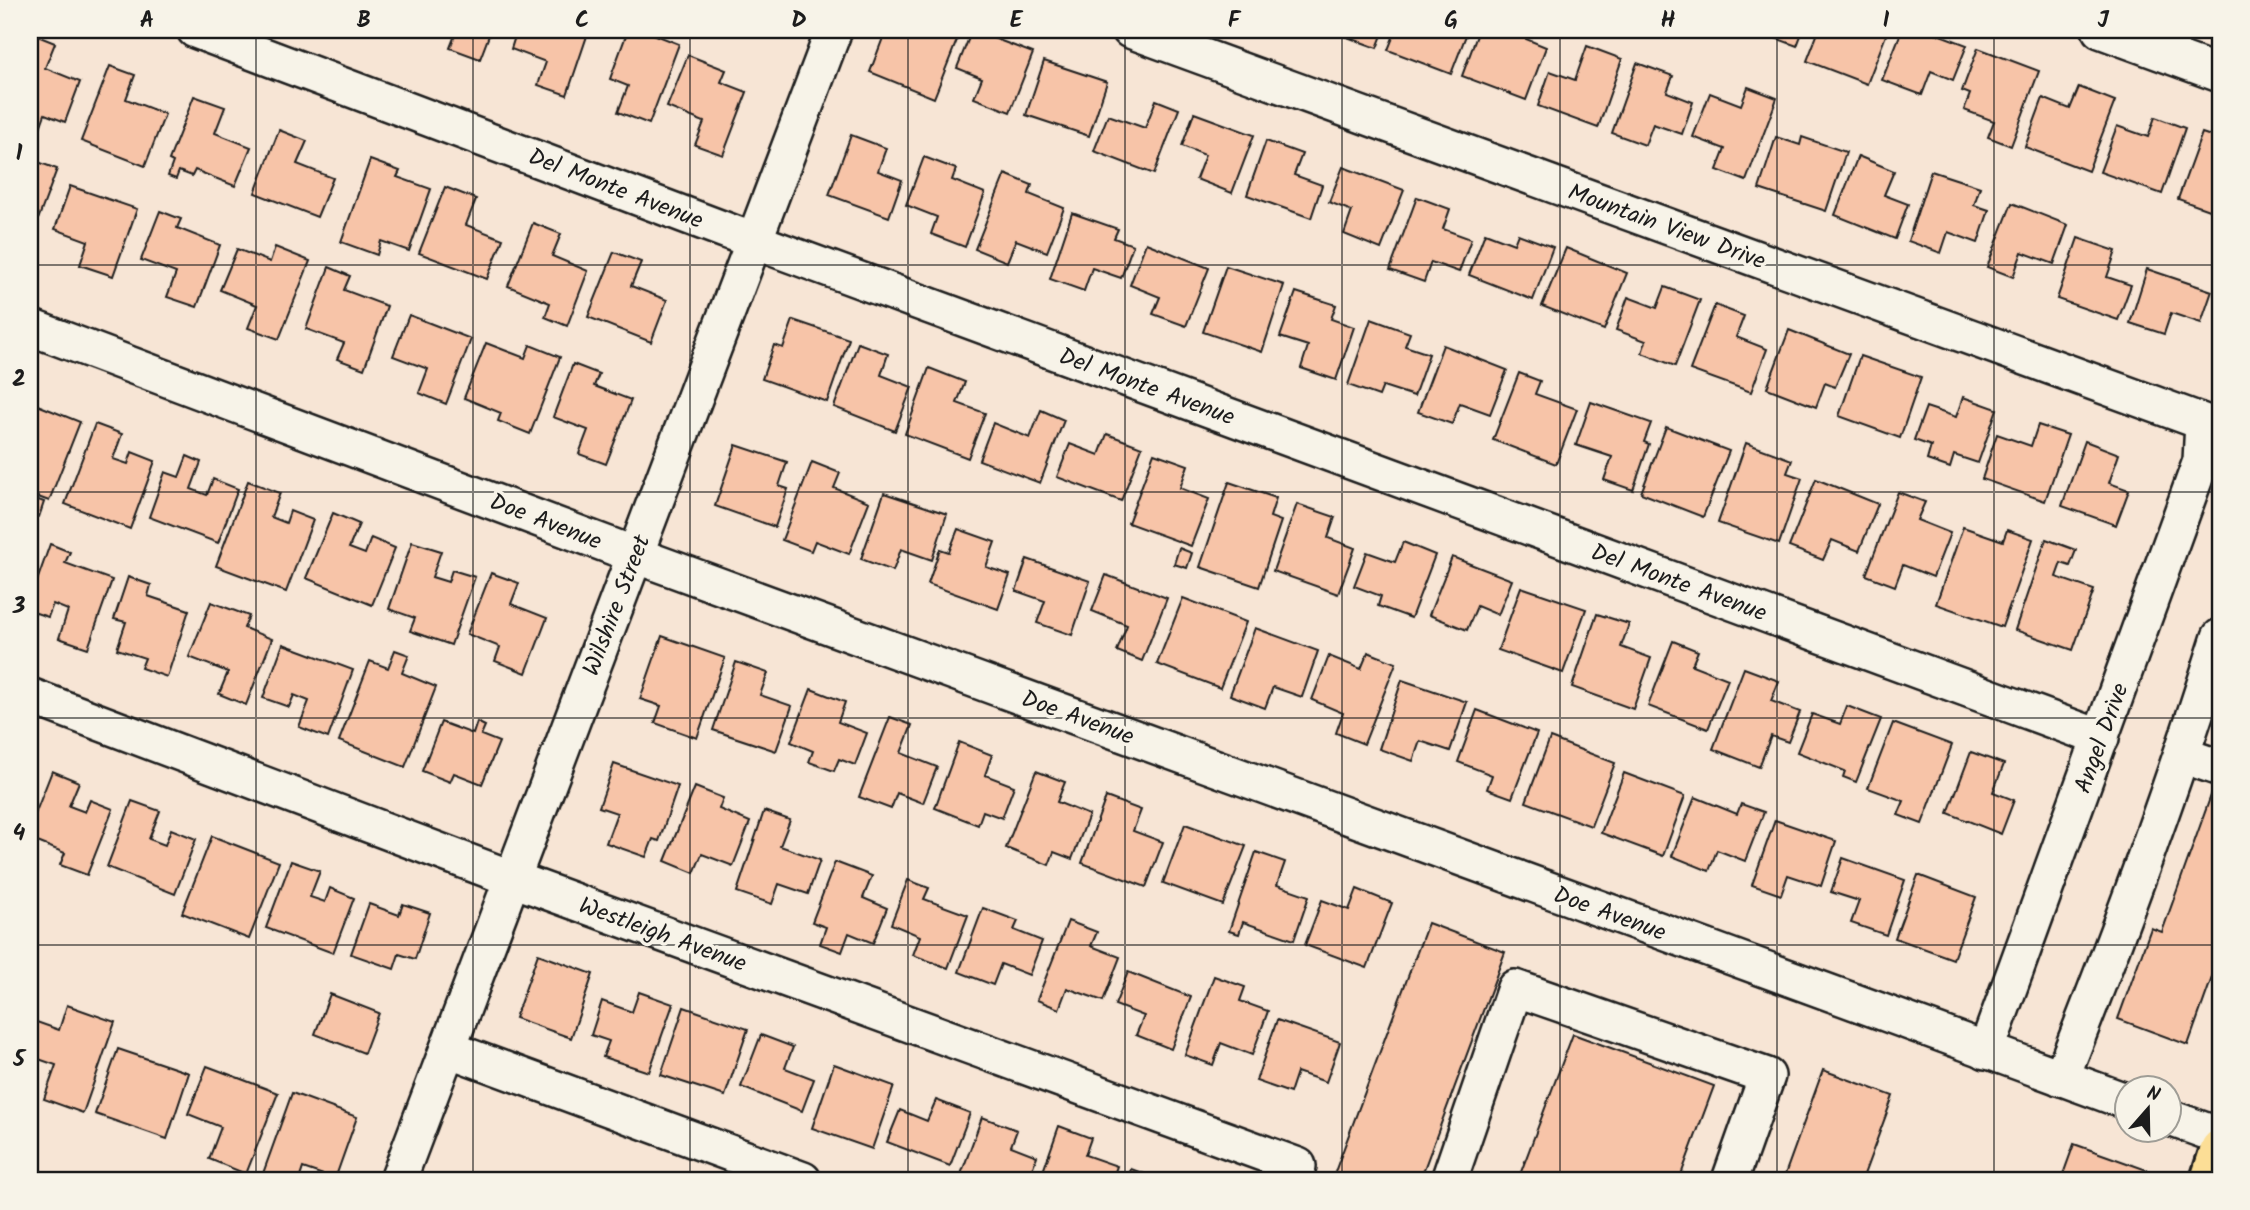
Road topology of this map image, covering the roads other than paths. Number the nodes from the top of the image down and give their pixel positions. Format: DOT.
graph roads {
  1 [pos="195,30"];
  2 [pos="834,30"];
  3 [pos="1130,30"];
  4 [pos="2100,30"];
  5 [pos="2220,74"];
  6 [pos="754,241"];
  7 [pos="30,327"];
  8 [pos="2203,422"];
  9 [pos="635,555"];
  10 [pos="2220,638"];
  11 [pos="30,696"];
  12 [pos="2101,738"];
  13 [pos="2182,755"];
  14 [pos="2220,768"];
  15 [pos="513,879"];
  16 [pos="448,1049"];
  17 [pos="1986,1051"];
  18 [pos="2061,1078"];
  19 [pos="2114,1097"];
  20 [pos="2184,1123"];
  21 [pos="2220,1136"];
  22 [pos="2220,1149"];
  23 [pos="1298,1166"];
  24 [pos="398,1180"];
  25 [pos="803,1180"];
  26 [pos="1449,1180"];
  27 [pos="1730,1180"];
  28 [pos="2210,1180"];
  1 -- 6 [label="street, Del Monte Avenue"];
  2 -- 6 [label="street, Wilshire Street"];
  3 -- 8 [label="street, Mountain View Drive"];
  4 -- 5 [label="street"];
  6 -- 9 [label="street, Wilshire Street"];
  6 -- 12 [label="street, Del Monte Avenue"];
  7 -- 9 [label="street, Doe Avenue"];
  8 -- 12 [label="street, Angel Drive"];
  9 -- 15 [label="street, Wilshire Street"];
  9 -- 17 [label="street, Doe Avenue"];
  10 -- 13 [label="street"];
  11 -- 15 [label="street, Westleigh Avenue"];
  12 -- 17 [label="street, Angel Drive"];
  13 -- 14 [label="street"];
  13 -- 18 [label="street"];
  15 -- 16 [label="street, Wilshire Street"];
  15 -- 23 [label="street, Westleigh Avenue"];
  16 -- 24 [label="street, Wilshire Street"];
  16 -- 25 [label="street"];
  17 -- 18 [label="street, Doe Avenue"];
  18 -- 19 [label="street, Doe Avenue"];
  20 -- 21 [label="street"];
  22 -- 28 [label="main road"];
  26 -- 27 [label="street"];
}
